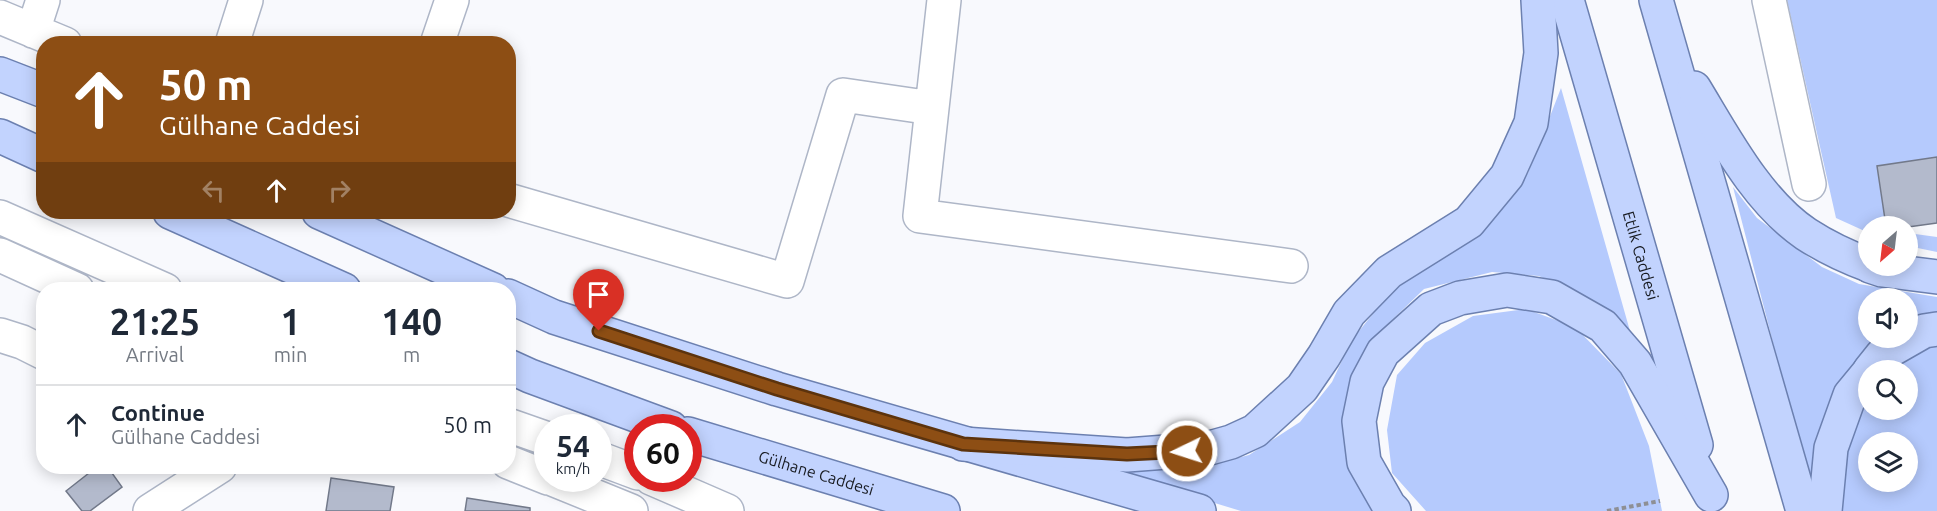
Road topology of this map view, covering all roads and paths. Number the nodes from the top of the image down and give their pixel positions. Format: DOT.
graph roads {
  1 [pos="43,0"];
  2 [pos="246,0"];
  3 [pos="453,0"];
  4 [pos="944,0"];
  5 [pos="1538,0"];
  6 [pos="1567,0"];
  7 [pos="1656,0"];
  8 [pos="1769,0"];
  9 [pos="0,17"];
  10 [pos="33,31"];
  11 [pos="45,36"];
  12 [pos="235,36"];
  13 [pos="440,36"];
  14 [pos="1672,53"];
  15 [pos="0,74"];
  16 [pos="36,88"];
  17 [pos="932,108"];
  18 [pos="0,136"];
  19 [pos="36,152"];
  20 [pos="1809,184"];
  21 [pos="516,202"];
  22 [pos="0,217"];
  23 [pos="186,219"];
  24 [pos="336,219"];
  25 [pos="0,255"];
  26 [pos="1858,261"];
  27 [pos="1291,266"];
  28 [pos="1918,275"];
  29 [pos="1937,277"];
  30 [pos="59,282"];
  31 [pos="147,282"];
  32 [pos="326,282"];
  33 [pos="475,282"];
  34 [pos="516,300"];
  35 [pos="1937,329"];
  36 [pos="0,335"];
  37 [pos="36,349"];
  38 [pos="1878,360"];
  39 [pos="516,370"];
  40 [pos="1858,385"];
  41 [pos="633,414"];
  42 [pos="516,428"];
  43 [pos="534,434"];
  44 [pos="702,438"];
  45 [pos="963,444"];
  46 [pos="516,465"];
  47 [pos="534,472"];
  48 [pos="208,474"];
  49 [pos="584,492"];
  50 [pos="683,492"];
  51 [pos="1660,501"];
  52 [pos="1713,503"];
  53 [pos="150,511"];
  54 [pos="631,511"];
  55 [pos="727,511"];
  56 [pos="943,511"];
  57 [pos="1199,511"];
  58 [pos="1394,511"];
  59 [pos="1607,511"];
  60 [pos="1803,511"];
  61 [pos="1825,511"];
  1 -- 10 [label="street"];
  2 -- 12 [label="street"];
  3 -- 13 [label="street"];
  4 -- 17 [label="street"];
  5 -- 45 [label="main road"];
  6 -- 52 [label="main road, Etlik Caddesi"];
  7 -- 14 [label="main road"];
  8 -- 20 [label="street"];
  9 -- 10 [label="street"];
  10 -- 11 [label="street"];
  14 -- 26 [label="main road"];
  14 -- 60 [label="main road"];
  15 -- 16 [label="main road"];
  17 -- 21 [label="street"];
  17 -- 27 [label="street"];
  18 -- 19 [label="main road"];
  22 -- 31 [label="street"];
  23 -- 32 [label="main road"];
  24 -- 33 [label="main road"];
  25 -- 30 [label="street"];
  28 -- 29 [label="main road"];
  34 -- 45 [label="main road"];
  35 -- 38 [label="main road"];
  36 -- 37 [label="street"];
  39 -- 41 [label="main road"];
  40 -- 61 [label="main road"];
  42 -- 43 [label="street"];
  44 -- 56 [label="main road, Gülhane Caddesi"];
  45 -- 57 [label="main road"];
  46 -- 47 [label="street"];
  48 -- 53 [label="street"];
  49 -- 54 [label="street"];
  50 -- 55 [label="street"];
  51 -- 59 [label="path"];
  52 -- 58 [label="main road"];
}
